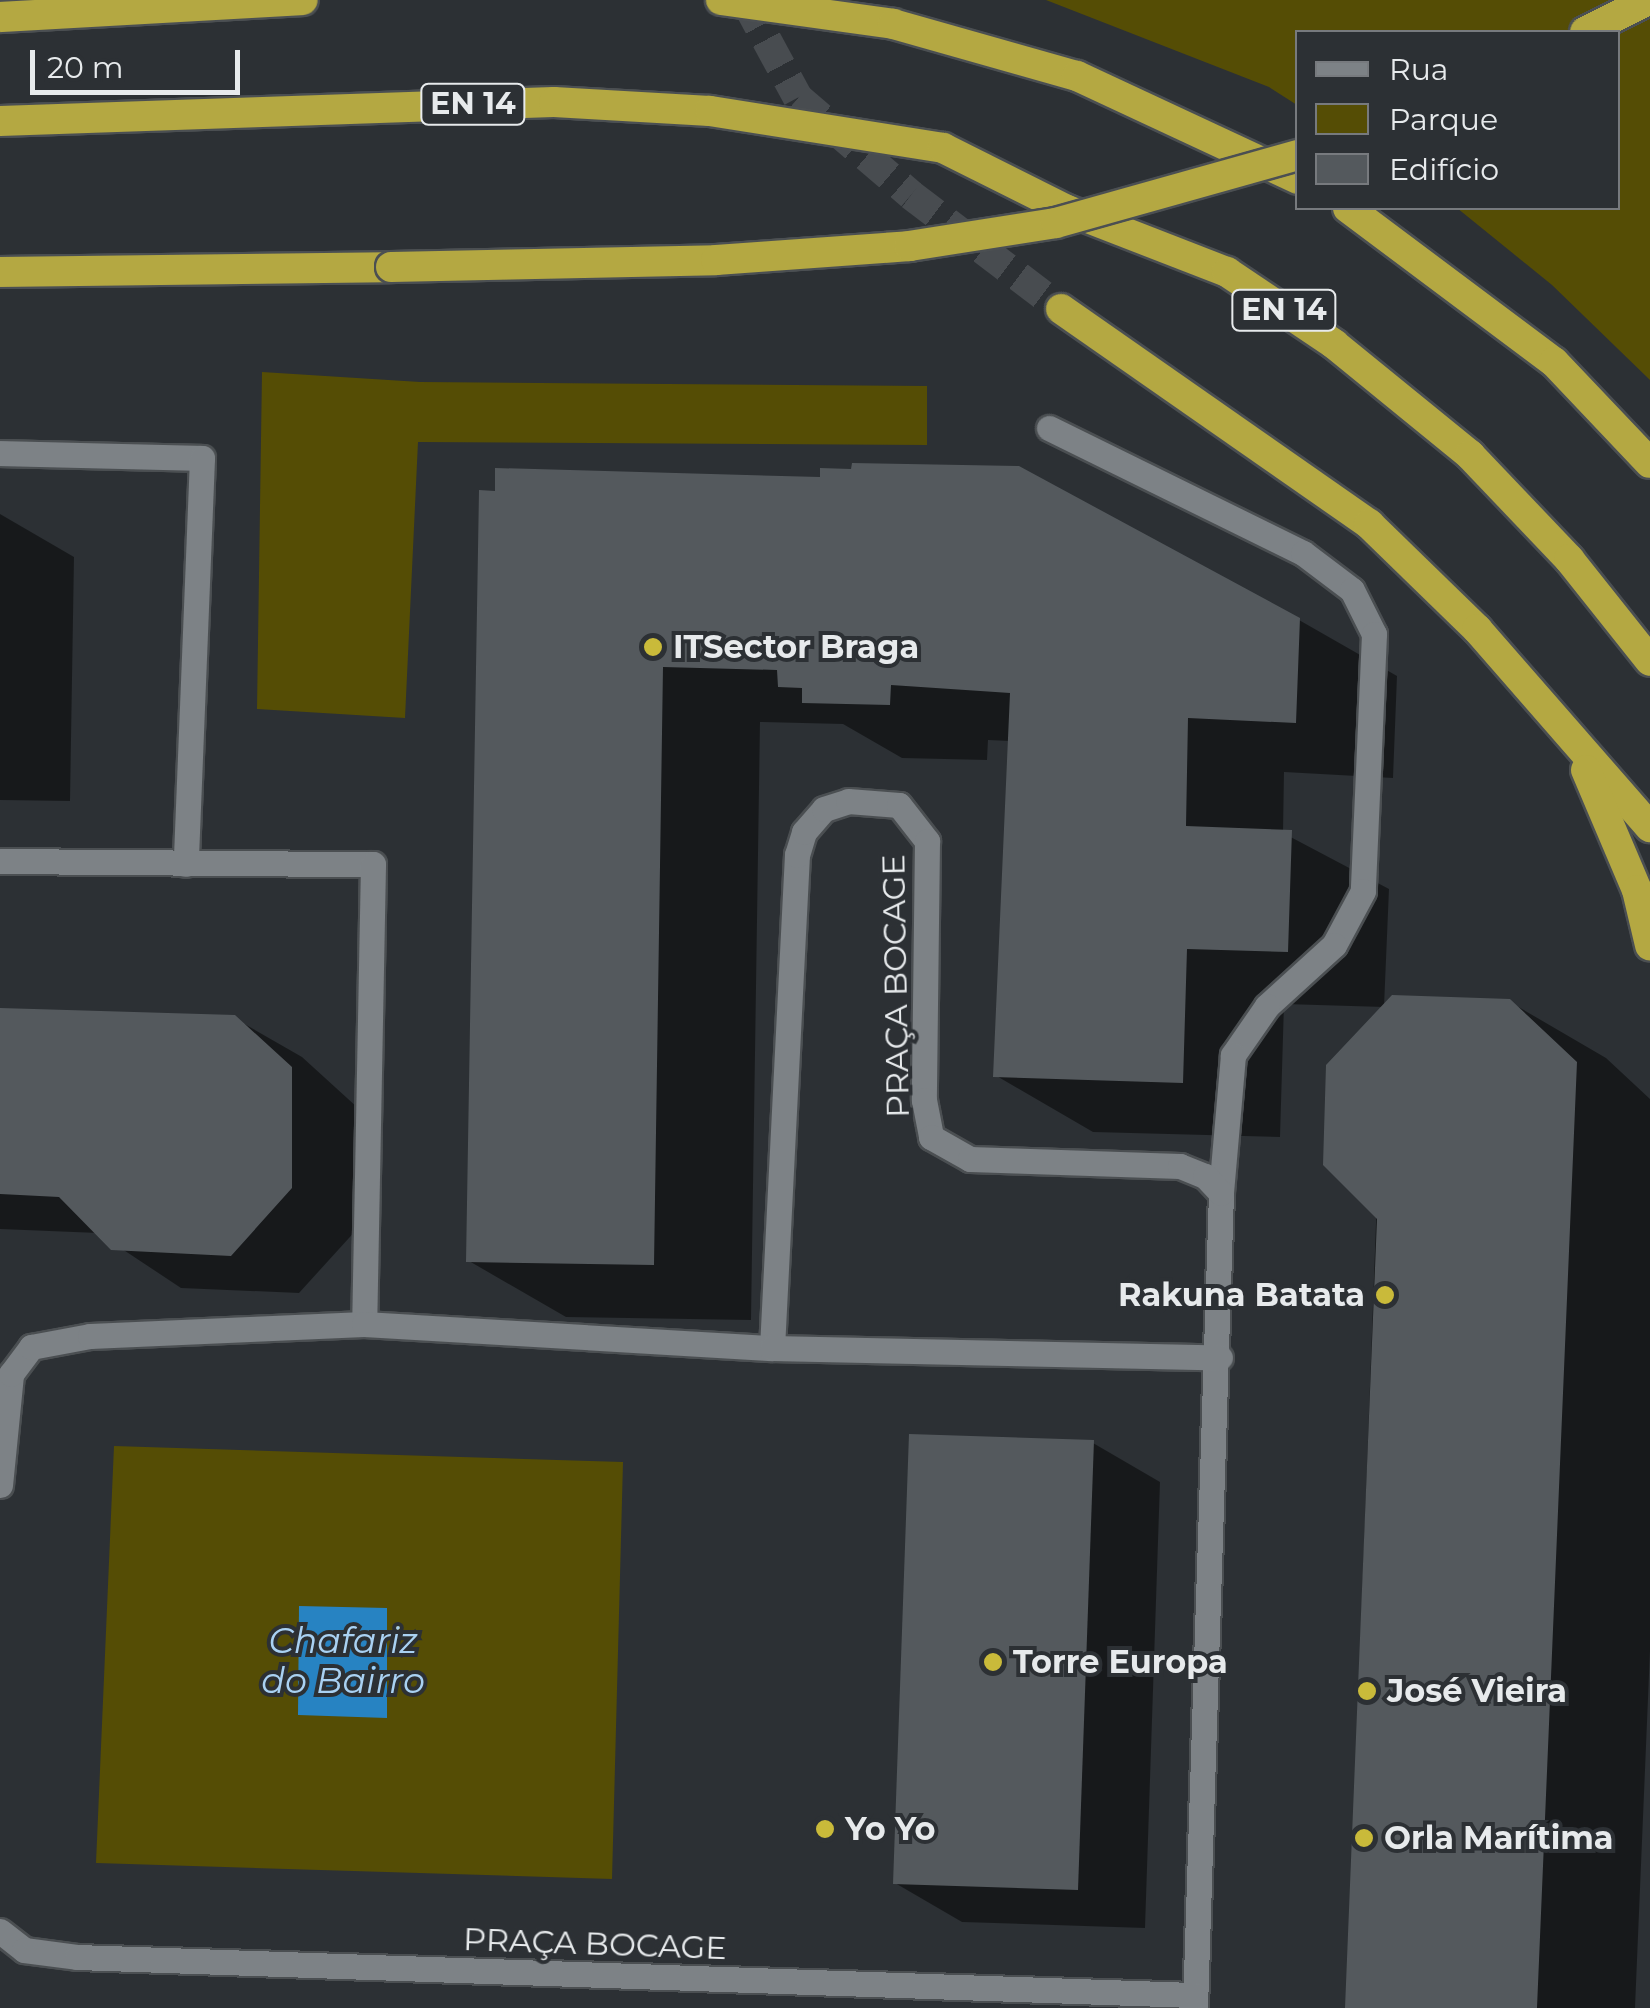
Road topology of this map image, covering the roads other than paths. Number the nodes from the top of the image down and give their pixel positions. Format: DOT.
graph roads {
  1 [pos="11,0"];
  2 [pos="303,0"];
  3 [pos="721,0"];
  4 [pos="1648,0"];
  5 [pos="0,4"];
  6 [pos="0,17"];
  7 [pos="1590,30"];
  8 [pos="0,120"];
  9 [pos="1295,156"];
  10 [pos="1295,179"];
  11 [pos="1351,210"];
  12 [pos="0,272"];
  13 [pos="1062,309"];
  14 [pos="1048,428"];
  15 [pos="0,453"];
  16 [pos="1650,464"];
  17 [pos="1650,661"];
  18 [pos="1569,736"];
  19 [pos="1650,827"];
  20 [pos="0,861"];
  21 [pos="186,864"];
  22 [pos="1650,945"];
  23 [pos="1221,1193"];
  24 [pos="364,1324"];
  25 [pos="772,1348"];
  26 [pos="1220,1357"];
  27 [pos="0,1485"];
  28 [pos="0,1931"];
  29 [pos="765,1996"];
  30 [pos="1195,2002"];
  1 -- 5 [label="highway"];
  2 -- 6 [label="highway"];
  3 -- 10 [label="highway"];
  4 -- 7 [label="highway"];
  8 -- 17 [label="highway, EN 14"];
  9 -- 12 [label="highway, bridge"];
  11 -- 16 [label="highway"];
  13 -- 18 [label="highway"];
  14 -- 23 [label="street"];
  15 -- 21 [label="street"];
  18 -- 19 [label="highway"];
  18 -- 22 [label="highway"];
  20 -- 21 [label="street"];
  21 -- 24 [label="street"];
  23 -- 25 [label="street, PRAÇA BOCAGE"];
  23 -- 26 [label="street"];
  24 -- 25 [label="street"];
  24 -- 27 [label="street"];
  25 -- 26 [label="street"];
  26 -- 30 [label="street"];
  28 -- 29 [label="street, PRAÇA BOCAGE"];
  29 -- 30 [label="street, PRAÇA BOCAGE"];
}
